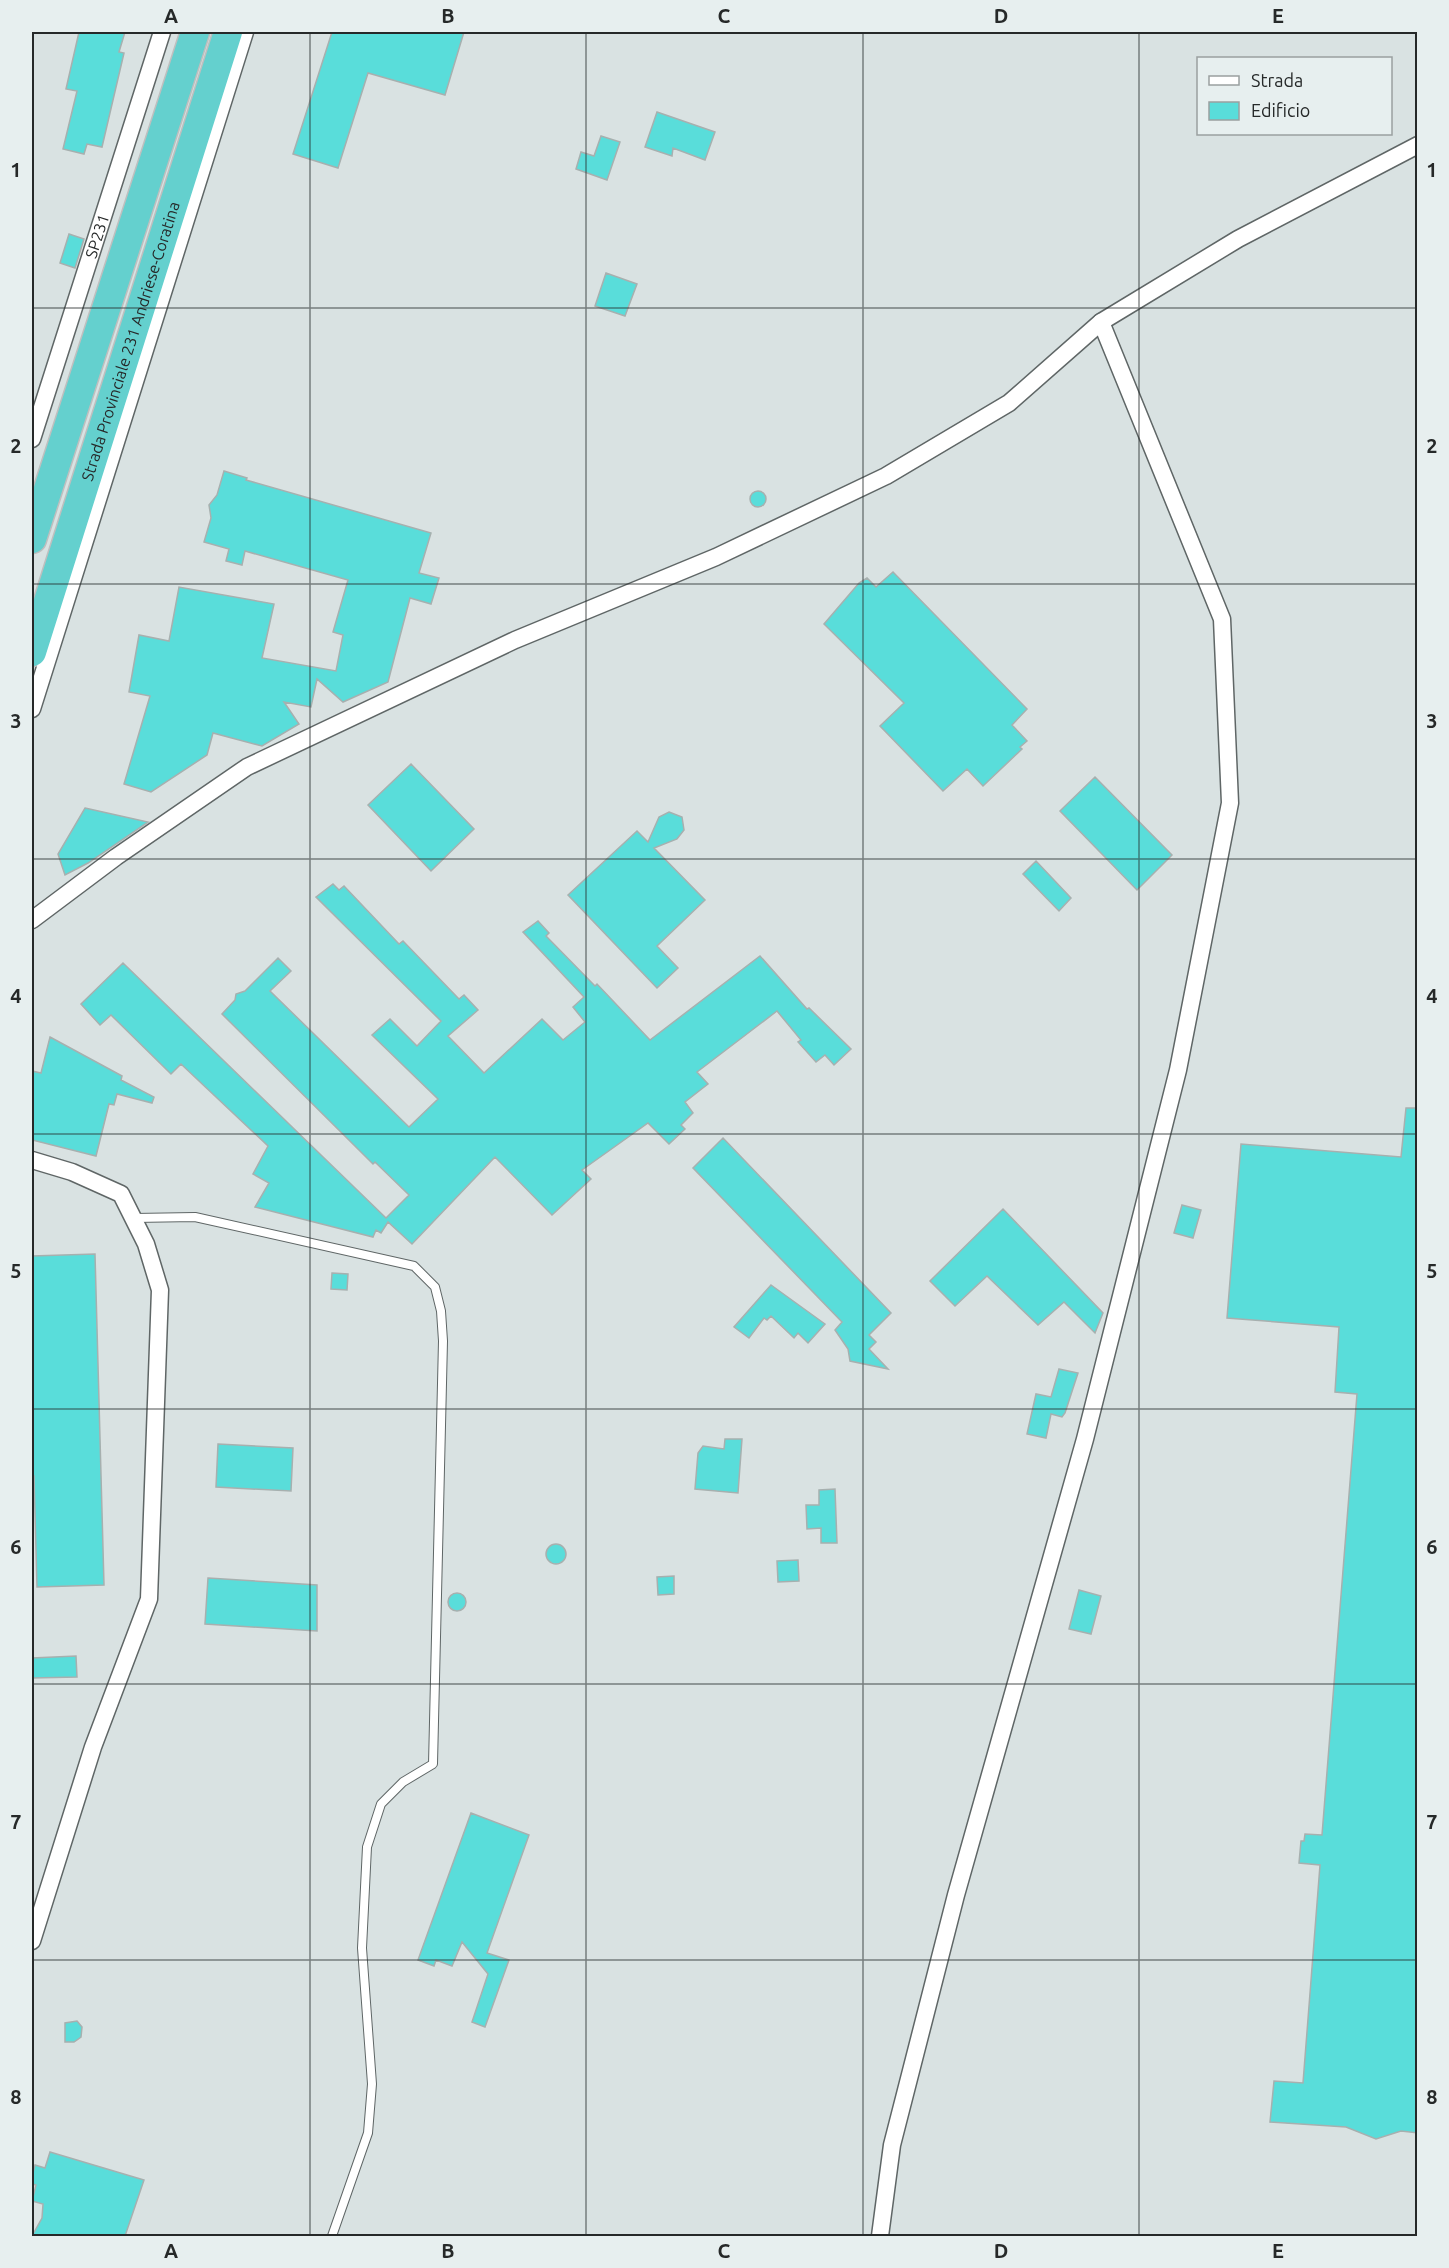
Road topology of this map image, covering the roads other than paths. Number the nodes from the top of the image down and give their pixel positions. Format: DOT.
graph roads {
  1 [pos="162,32"];
  2 [pos="195,32"];
  3 [pos="228,32"];
  4 [pos="245,32"];
  5 [pos="1418,145"];
  6 [pos="1101,322"];
  7 [pos="32,439"];
  8 [pos="32,539"];
  9 [pos="32,652"];
  10 [pos="32,709"];
  11 [pos="32,920"];
  12 [pos="32,1160"];
  13 [pos="133,1218"];
  14 [pos="32,1941"];
  15 [pos="332,2236"];
  16 [pos="880,2236"];
  1 -- 7 [label="street, SP231"];
  2 -- 8 [label="highway, Strada Provinciale 231 Andriese-Coratina / SP231"];
  3 -- 9 [label="highway, Strada Provinciale 231 Andriese-Coratina"];
  4 -- 10 [label="street"];
  5 -- 6 [label="street"];
  6 -- 11 [label="street"];
  6 -- 16 [label="street"];
  12 -- 13 [label="street"];
  13 -- 14 [label="street"];
  13 -- 15 [label="lane"];
}
